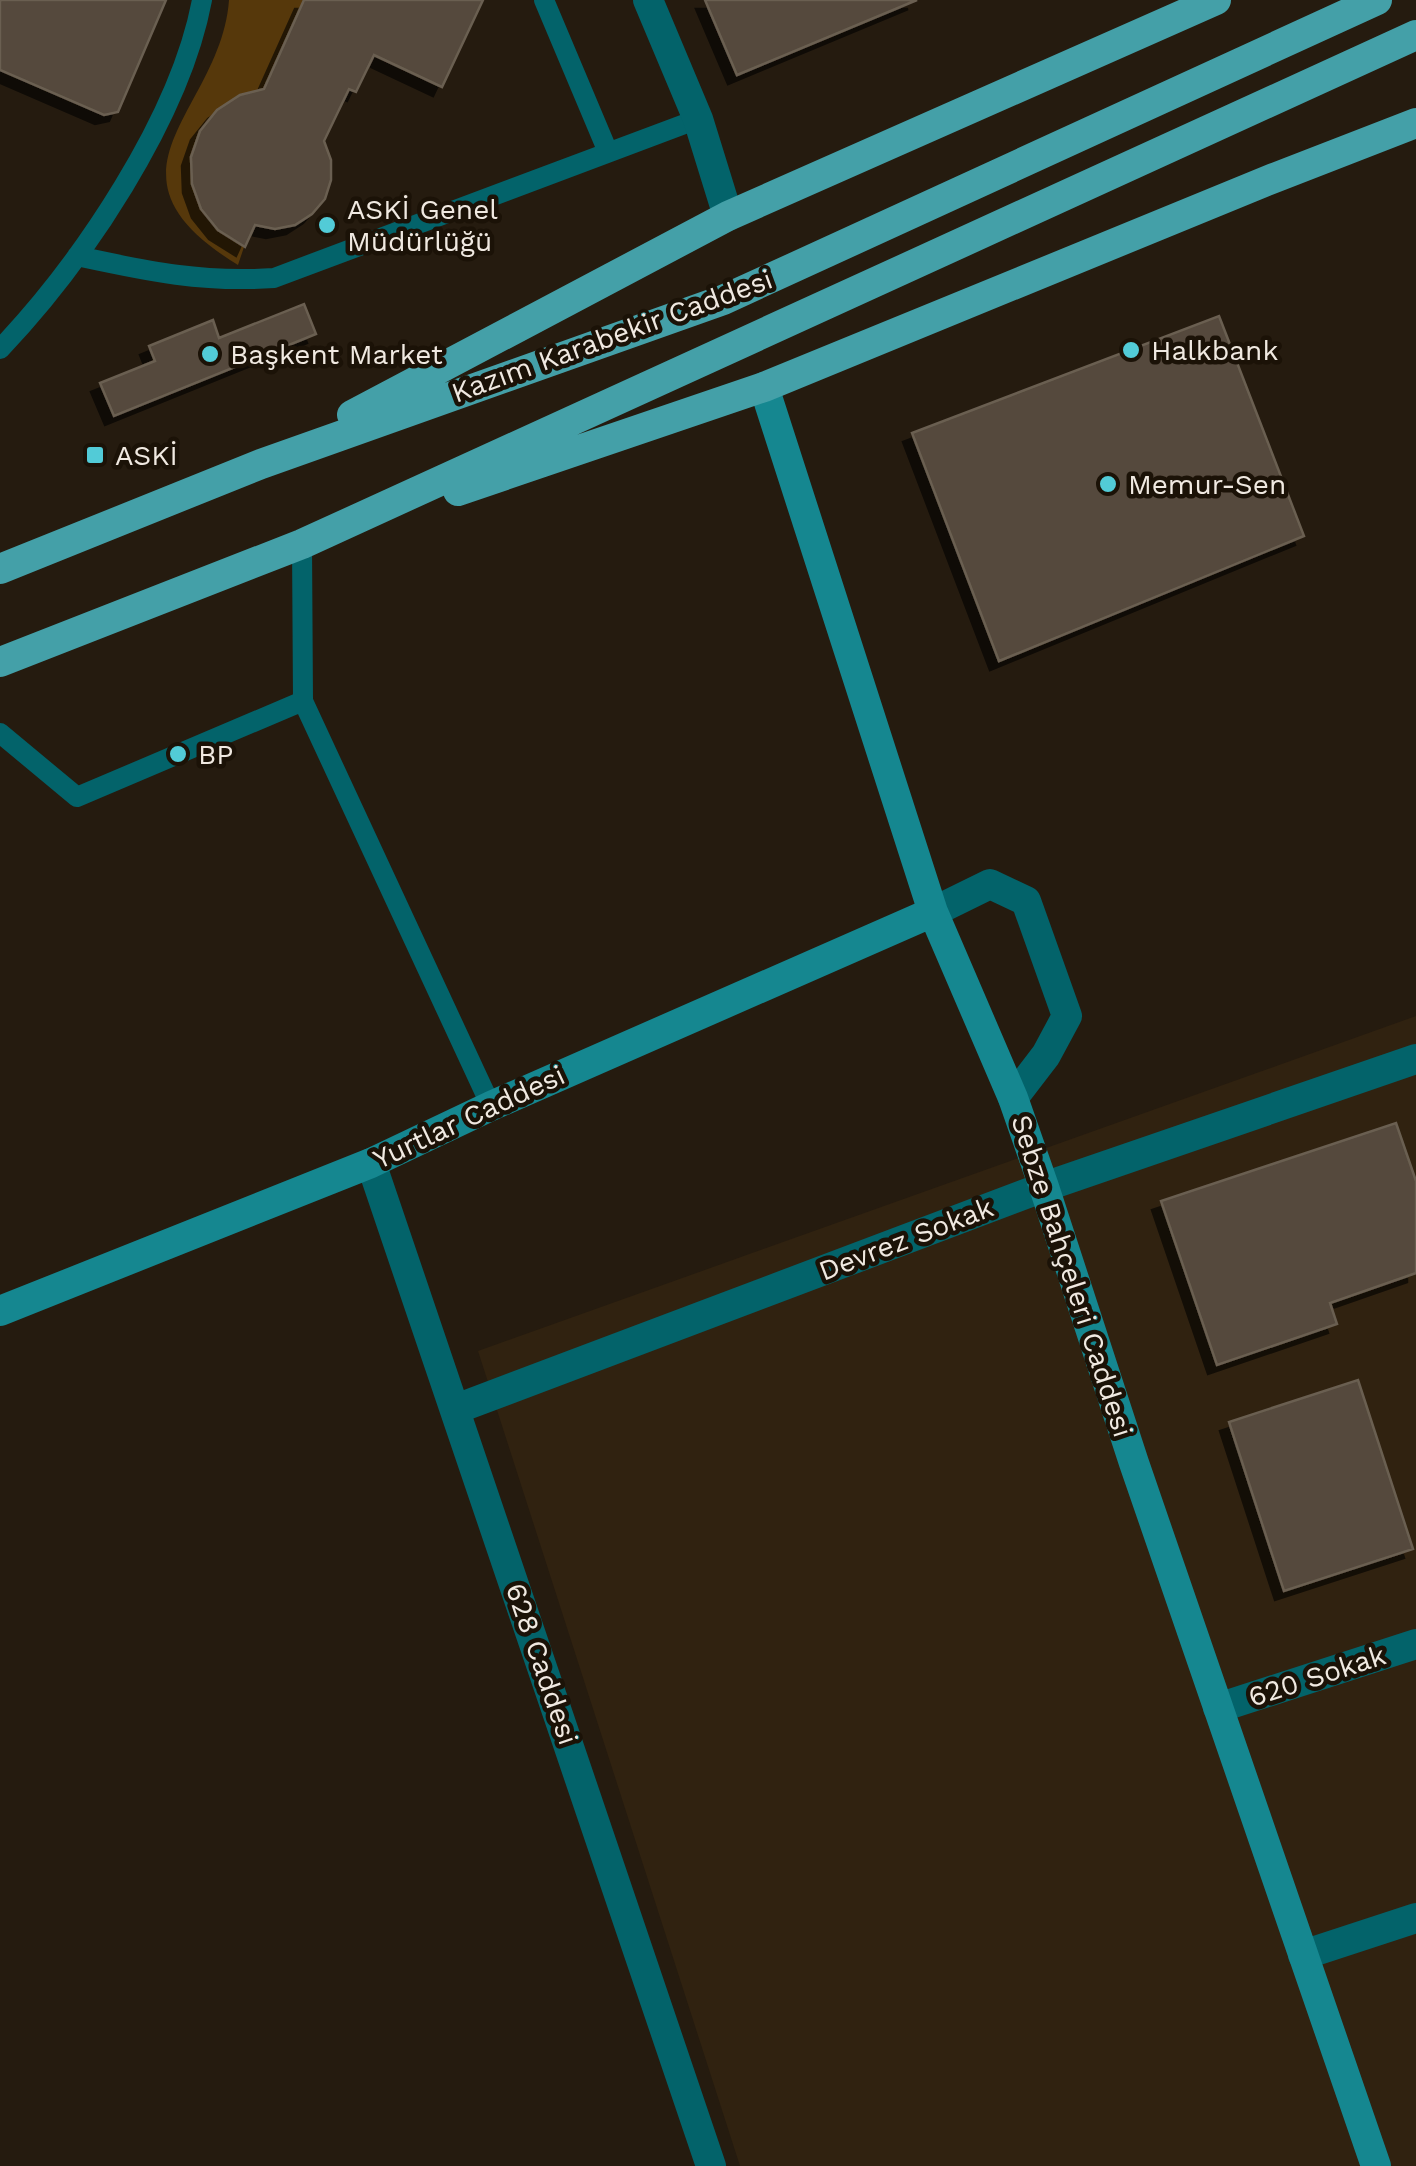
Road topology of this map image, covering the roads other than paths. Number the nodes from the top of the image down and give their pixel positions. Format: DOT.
graph roads {
  1 [pos="202,0"];
  2 [pos="544,0"];
  3 [pos="648,0"];
  4 [pos="1216,0"];
  5 [pos="1376,0"];
  6 [pos="1416,34"];
  7 [pos="698,118"];
  8 [pos="1416,123"];
  9 [pos="608,152"];
  10 [pos="728,216"];
  11 [pos="77,256"];
  12 [pos="0,349"];
  13 [pos="764,388"];
  14 [pos="261,464"];
  15 [pos="302,544"];
  16 [pos="0,569"];
  17 [pos="0,662"];
  18 [pos="303,701"];
  19 [pos="0,733"];
  20 [pos="933,912"];
  21 [pos="1416,1059"];
  22 [pos="1013,1098"];
  23 [pos="491,1106"];
  24 [pos="371,1162"];
  25 [pos="1044,1187"];
  26 [pos="0,1311"];
  27 [pos="456,1408"];
  28 [pos="1416,1644"];
  29 [pos="1218,1708"];
  30 [pos="1416,1918"];
  31 [pos="1303,1955"];
  32 [pos="711,2166"];
  33 [pos="1376,2166"];
  1 -- 11 [label="lane"];
  2 -- 9 [label="lane"];
  3 -- 7 [label="street"];
  4 -- 10 [label="main road"];
  5 -- 14 [label="main road, Kazım Karabekir Caddesi"];
  6 -- 15 [label="main road, Kazım Karabekir Caddesi"];
  7 -- 9 [label="lane"];
  7 -- 10 [label="street"];
  8 -- 13 [label="main road, Kazım Karabekir Caddesi"];
  9 -- 11 [label="lane"];
  10 -- 14 [label="main road"];
  11 -- 12 [label="lane"];
  13 -- 15 [label="main road, Kazım Karabekir Caddesi"];
  13 -- 20 [label="street, Sebze Bahçeleri Caddesi"];
  14 -- 16 [label="main road, Kazım Karabekir Caddesi"];
  15 -- 17 [label="main road, Kazım Karabekir Caddesi"];
  15 -- 18 [label="lane"];
  18 -- 19 [label="lane"];
  18 -- 23 [label="lane"];
  20 -- 22 [label="street, Sebze Bahçeleri Caddesi"];
  20 -- 22 [label="street"];
  20 -- 23 [label="street, Yurtlar Caddesi"];
  21 -- 25 [label="street, Devrez Sokak"];
  22 -- 25 [label="street, Sebze Bahçeleri Caddesi"];
  23 -- 24 [label="street, Yurtlar Caddesi"];
  24 -- 26 [label="street, Yurtlar Caddesi"];
  24 -- 27 [label="street, 628 Caddesi"];
  25 -- 27 [label="street, Devrez Sokak"];
  25 -- 29 [label="street, Sebze Bahçeleri Caddesi"];
  27 -- 32 [label="street, 628 Caddesi"];
  28 -- 29 [label="street, 620 Sokak"];
  29 -- 31 [label="street, Sebze Bahçeleri Caddesi"];
  30 -- 31 [label="street"];
  31 -- 33 [label="street, Sebze Bahçeleri Caddesi"];
}
